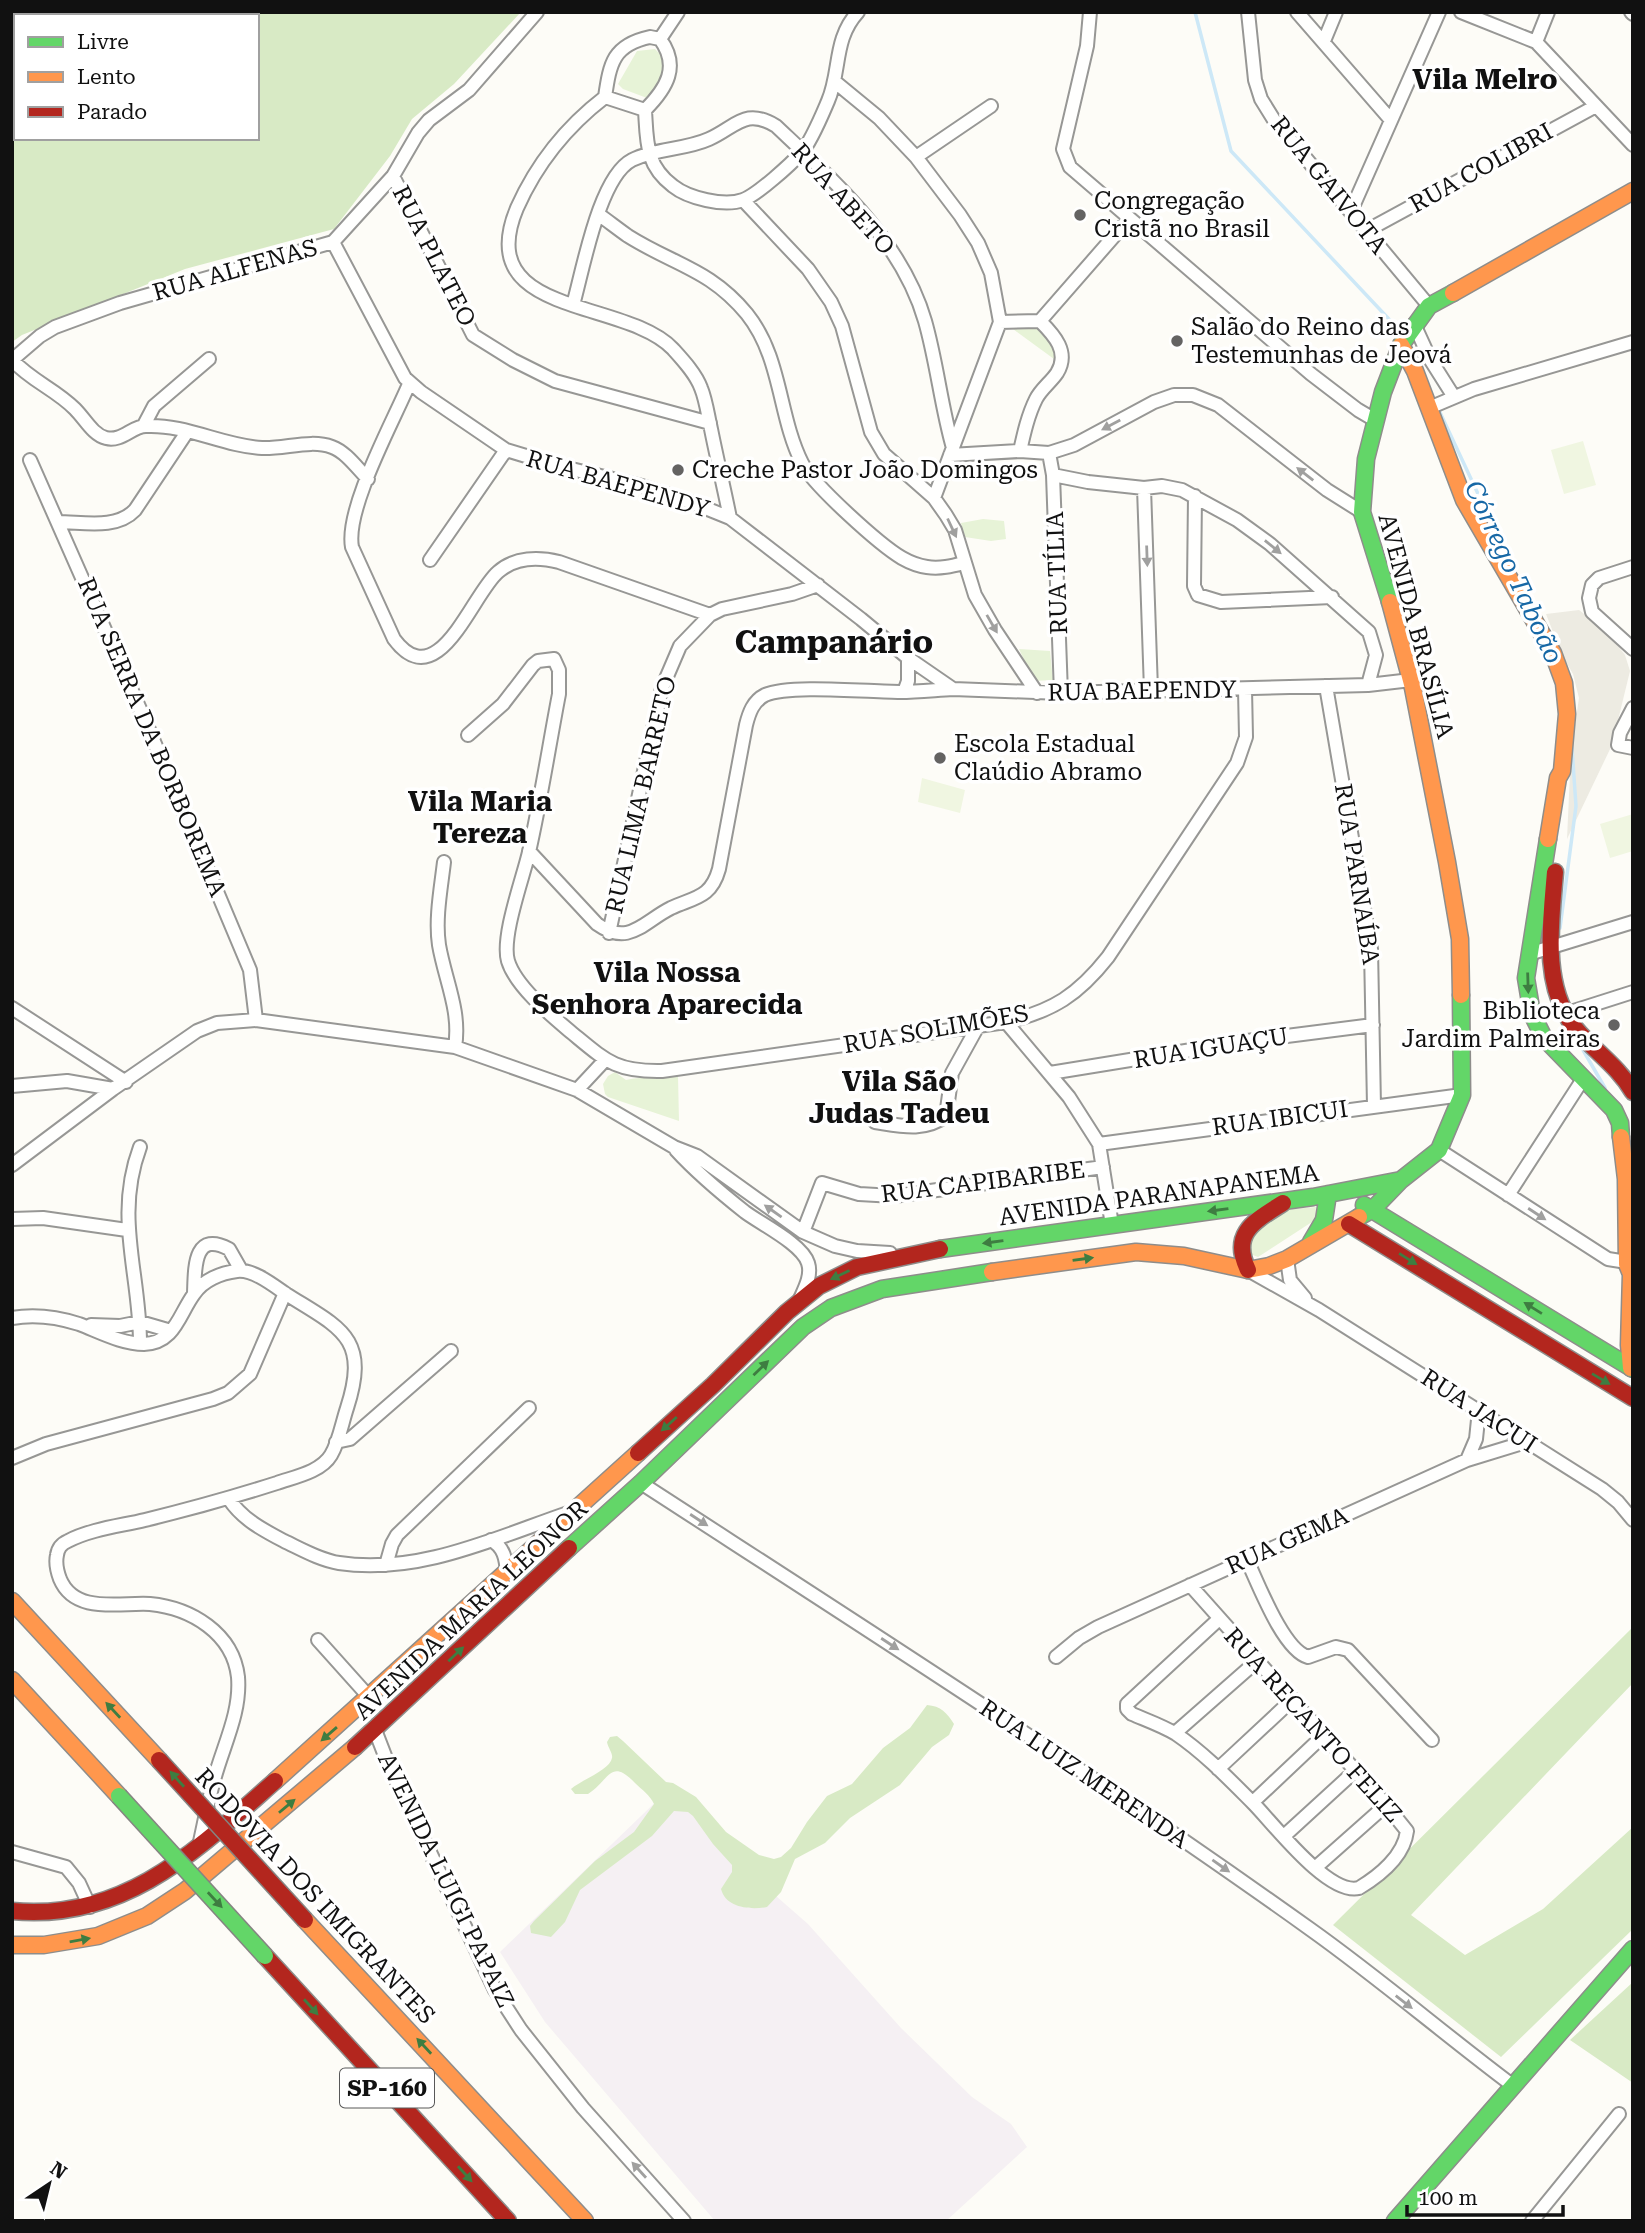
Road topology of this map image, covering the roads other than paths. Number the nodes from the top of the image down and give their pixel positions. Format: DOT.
graph roads {
  1 [pos="537,12"];
  2 [pos="678,12"];
  3 [pos="858,12"];
  4 [pos="1090,12"];
  5 [pos="1248,12"];
  6 [pos="1297,12"];
  7 [pos="1336,12"];
  8 [pos="1438,12"];
  9 [pos="1461,12"];
  10 [pos="1548,12"];
  11 [pos="660,39"];
  12 [pos="1324,41"];
  13 [pos="1536,42"];
  14 [pos="834,81"];
  15 [pos="605,97"];
  16 [pos="991,106"];
  17 [pos="1596,106"];
  18 [pos="645,110"];
  19 [pos="1390,119"];
  20 [pos="1633,145"];
  21 [pos="803,152"];
  22 [pos="648,153"];
  23 [pos="916,157"];
  24 [pos="393,176"];
  25 [pos="1633,191"];
  26 [pos="743,200"];
  27 [pos="1350,211"];
  28 [pos="598,214"];
  29 [pos="1129,219"];
  30 [pos="1366,231"];
  31 [pos="333,242"];
  32 [pos="573,305"];
  33 [pos="1429,306"];
  34 [pos="1040,321"];
  35 [pos="1000,322"];
  36 [pos="1414,324"];
  37 [pos="1633,342"];
  38 [pos="1401,345"];
  39 [pos="209,359"];
  40 [pos="12,360"];
  41 [pos="409,384"];
  42 [pos="1454,397"];
  43 [pos="1429,408"];
  44 [pos="1375,420"];
  45 [pos="710,423"];
  46 [pos="144,425"];
  47 [pos="187,432"];
  48 [pos="506,450"];
  49 [pos="952,451"];
  50 [pos="1020,451"];
  51 [pos="1049,453"];
  52 [pos="30,460"];
  53 [pos="1053,475"];
  54 [pos="368,479"];
  55 [pos="1144,488"];
  56 [pos="1195,496"];
  57 [pos="934,498"];
  58 [pos="1362,512"];
  59 [pos="730,518"];
  60 [pos="58,522"];
  61 [pos="430,560"];
  62 [pos="964,562"];
  63 [pos="1633,568"];
  64 [pos="818,585"];
  65 [pos="1332,597"];
  66 [pos="709,615"];
  67 [pos="1633,648"];
  68 [pos="908,658"];
  69 [pos="1411,680"];
  70 [pos="1368,685"];
  71 [pos="1326,686"];
  72 [pos="1245,688"];
  73 [pos="953,689"];
  74 [pos="1151,690"];
  75 [pos="904,692"];
  76 [pos="1037,693"];
  77 [pos="1061,693"];
  78 [pos="1633,708"];
  79 [pos="468,735"];
  80 [pos="1633,748"];
  81 [pos="1562,771"];
  82 [pos="529,850"];
  83 [pos="444,862"];
  84 [pos="1633,922"];
  85 [pos="609,933"];
  86 [pos="1551,946"];
  87 [pos="1532,953"];
  88 [pos="1633,992"];
  89 [pos="12,1008"];
  90 [pos="1564,1014"];
  91 [pos="256,1020"];
  92 [pos="1006,1022"];
  93 [pos="1373,1025"];
  94 [pos="978,1026"];
  95 [pos="455,1047"];
  96 [pos="605,1060"];
  97 [pos="1050,1073"];
  98 [pos="1583,1079"];
  99 [pos="126,1082"];
  100 [pos="12,1086"];
  101 [pos="113,1089"];
  102 [pos="1632,1089"];
  103 [pos="577,1090"];
  104 [pos="1462,1095"];
  105 [pos="1374,1106"];
  106 [pos="875,1122"];
  107 [pos="1099,1144"];
  108 [pos="140,1147"];
  109 [pos="674,1147"];
  110 [pos="1439,1150"];
  111 [pos="12,1165"];
  112 [pos="1104,1167"];
  113 [pos="1401,1180"];
  114 [pos="1331,1194"];
  115 [pos="1508,1195"];
  116 [pos="1286,1201"];
  117 [pos="1373,1209"];
  118 [pos="12,1219"];
  119 [pos="1349,1224"];
  120 [pos="1112,1225"];
  121 [pos="127,1230"];
  122 [pos="803,1232"];
  123 [pos="1309,1245"];
  124 [pos="929,1251"];
  125 [pos="1287,1259"];
  126 [pos="1631,1261"];
  127 [pos="240,1270"];
  128 [pos="1248,1270"];
  129 [pos="194,1293"];
  130 [pos="285,1293"];
  131 [pos="799,1303"];
  132 [pos="1319,1310"];
  133 [pos="12,1318"];
  134 [pos="140,1322"];
  135 [pos="1629,1323"];
  136 [pos="80,1325"];
  137 [pos="171,1331"];
  138 [pos="140,1343"];
  139 [pos="1631,1345"];
  140 [pos="1595,1347"];
  141 [pos="450,1351"];
  142 [pos="1632,1369"];
  143 [pos="714,1384"];
  144 [pos="730,1398"];
  145 [pos="1633,1398"];
  146 [pos="529,1408"];
  147 [pos="1479,1410"];
  148 [pos="336,1441"];
  149 [pos="1526,1442"];
  150 [pos="12,1458"];
  151 [pos="1467,1460"];
  152 [pos="641,1483"];
  153 [pos="229,1499"];
  154 [pos="574,1511"];
  155 [pos="1633,1520"];
  156 [pos="491,1539"];
  157 [pos="1247,1560"];
  158 [pos="386,1565"];
  159 [pos="507,1573"];
  160 [pos="1190,1585"];
  161 [pos="12,1601"];
  162 [pos="1219,1619"];
  163 [pos="318,1640"];
  164 [pos="1056,1657"];
  165 [pos="1257,1661"];
  166 [pos="12,1681"];
  167 [pos="370,1698"];
  168 [pos="1293,1699"];
  169 [pos="374,1730"];
  170 [pos="1175,1733"];
  171 [pos="1324,1735"];
  172 [pos="1432,1740"];
  173 [pos="1218,1769"];
  174 [pos="1356,1771"];
  175 [pos="1252,1802"];
  176 [pos="1386,1805"];
  177 [pos="223,1826"];
  178 [pos="1284,1836"];
  179 [pos="199,1846"];
  180 [pos="238,1848"];
  181 [pos="12,1852"];
  182 [pos="215,1865"];
  183 [pos="1315,1868"];
  184 [pos="90,1907"];
  185 [pos="12,1911"];
  186 [pos="12,1945"];
  187 [pos="1633,1949"];
  188 [pos="1512,2085"];
  189 [pos="1619,2114"];
  190 [pos="508,2221"];
  191 [pos="585,2221"];
  192 [pos="684,2221"];
  193 [pos="1395,2221"];
  194 [pos="1532,2221"];
  1 -- 24 [label="street, RUA ALFENAS"];
  2 -- 11 [label="street"];
  3 -- 14 [label="street"];
  4 -- 29 [label="street"];
  5 -- 27 [label="street, RUA GAIVOTA"];
  6 -- 12 [label="street"];
  7 -- 12 [label="street"];
  8 -- 19 [label="street"];
  9 -- 13 [label="street"];
  10 -- 13 [label="street"];
  11 -- 15 [label="street"];
  11 -- 18 [label="street"];
  12 -- 19 [label="street"];
  13 -- 17 [label="street"];
  14 -- 21 [label="street"];
  14 -- 23 [label="street"];
  15 -- 18 [label="street"];
  15 -- 32 [label="street"];
  16 -- 23 [label="street"];
  17 -- 20 [label="street"];
  17 -- 30 [label="street, RUA COLIBRI"];
  18 -- 22 [label="street"];
  19 -- 27 [label="street"];
  21 -- 22 [label="street, RUA ABETO"];
  21 -- 26 [label="street"];
  21 -- 49 [label="street, RUA ABETO"];
  22 -- 26 [label="street"];
  22 -- 28 [label="street"];
  23 -- 35 [label="street"];
  24 -- 31 [label="street, RUA ALFENAS"];
  24 -- 45 [label="street, RUA PLATEO"];
  25 -- 33 [label="main road, AVENIDA BRASÍLIA"];
  26 -- 57 [label="street"];
  27 -- 30 [label="street, RUA GAIVOTA"];
  28 -- 32 [label="street"];
  28 -- 62 [label="street"];
  29 -- 34 [label="street"];
  29 -- 44 [label="street"];
  30 -- 33 [label="street, RUA GAIVOTA"];
  31 -- 40 [label="street, RUA ALFENAS"];
  31 -- 41 [label="street, RUA BAEPENDY"];
  32 -- 45 [label="street"];
  33 -- 36 [label="main road, AVENIDA BRASÍLIA"];
  34 -- 35 [label="street"];
  34 -- 50 [label="street"];
  35 -- 49 [label="street"];
  36 -- 38 [label="main road, AVENIDA BRASÍLIA"];
  36 -- 42 [label="street"];
  37 -- 42 [label="street"];
  38 -- 43 [label="main road"];
  38 -- 44 [label="main road, AVENIDA BRASÍLIA"];
  39 -- 46 [label="street"];
  40 -- 46 [label="street"];
  41 -- 48 [label="street, RUA BAEPENDY"];
  41 -- 54 [label="street"];
  42 -- 43 [label="street"];
  43 -- 81 [label="main road"];
  44 -- 58 [label="main road, AVENIDA BRASÍLIA"];
  45 -- 59 [label="street"];
  46 -- 47 [label="street"];
  47 -- 54 [label="street"];
  47 -- 60 [label="street"];
  48 -- 59 [label="street, RUA BAEPENDY"];
  48 -- 61 [label="street"];
  49 -- 50 [label="street"];
  49 -- 57 [label="street"];
  50 -- 51 [label="street"];
  51 -- 53 [label="street, RUA TÍLIA"];
  58 -- 51 [label="street, one-way"];
  52 -- 60 [label="street, RUA SERRA DA BORBOREMA"];
  53 -- 55 [label="street"];
  53 -- 77 [label="street, RUA TÍLIA"];
  54 -- 66 [label="street"];
  55 -- 56 [label="street"];
  55 -- 74 [label="street, one-way"];
  56 -- 65 [label="street, one-way"];
  56 -- 65 [label="street"];
  57 -- 62 [label="street, one-way"];
  58 -- 69 [label="main road, AVENIDA BRASÍLIA"];
  59 -- 64 [label="street, RUA BAEPENDY"];
  60 -- 91 [label="street, RUA SERRA DA BORBOREMA"];
  62 -- 76 [label="street, one-way"];
  63 -- 67 [label="street"];
  64 -- 66 [label="street, RUA LIMA BARRETO"];
  64 -- 68 [label="street, RUA BAEPENDY"];
  65 -- 70 [label="street"];
  66 -- 85 [label="street, RUA LIMA BARRETO"];
  68 -- 73 [label="street, RUA BAEPENDY"];
  68 -- 75 [label="street"];
  69 -- 70 [label="street, RUA BAEPENDY"];
  69 -- 104 [label="main road, AVENIDA BRASÍLIA"];
  70 -- 71 [label="street, RUA BAEPENDY"];
  71 -- 72 [label="street, RUA BAEPENDY"];
  71 -- 93 [label="street, RUA PARNAÍBA"];
  72 -- 74 [label="street, RUA BAEPENDY"];
  72 -- 92 [label="street, RUA SOLIMÕES"];
  73 -- 75 [label="street"];
  73 -- 76 [label="street, RUA BAEPENDY"];
  74 -- 77 [label="street, RUA BAEPENDY"];
  75 -- 85 [label="street"];
  76 -- 77 [label="street, RUA BAEPENDY"];
  78 -- 80 [label="street"];
  79 -- 82 [label="street"];
  81 -- 86 [label="main road"];
  81 -- 87 [label="main road"];
  82 -- 85 [label="street"];
  82 -- 96 [label="street"];
  83 -- 95 [label="street"];
  84 -- 86 [label="street"];
  86 -- 87 [label="street"];
  86 -- 90 [label="main road"];
  87 -- 98 [label="main road, one-way"];
  88 -- 90 [label="street"];
  89 -- 99 [label="street"];
  90 -- 102 [label="main road"];
  91 -- 95 [label="street, AVENIDA PARANAPANEMA"];
  91 -- 99 [label="street, AVENIDA PARANAPANEMA"];
  92 -- 94 [label="street, RUA SOLIMÕES"];
  92 -- 97 [label="street"];
  93 -- 97 [label="street, RUA IGUAÇU"];
  93 -- 105 [label="street, RUA PARNAÍBA"];
  94 -- 96 [label="street, RUA SOLIMÕES"];
  94 -- 106 [label="street"];
  95 -- 103 [label="street, AVENIDA PARANAPANEMA"];
  96 -- 103 [label="street"];
  97 -- 107 [label="street"];
  98 -- 115 [label="street"];
  98 -- 126 [label="main road"];
  99 -- 101 [label="street, AVENIDA PARANAPANEMA"];
  100 -- 101 [label="street"];
  101 -- 111 [label="street, AVENIDA PARANAPANEMA"];
  103 -- 109 [label="street, AVENIDA PARANAPANEMA"];
  104 -- 105 [label="street, RUA IBICUI"];
  104 -- 110 [label="main road, AVENIDA BRASÍLIA"];
  105 -- 107 [label="street, RUA IBICUI"];
  107 -- 112 [label="street"];
  108 -- 121 [label="street"];
  122 -- 109 [label="street, AVENIDA PARANAPANEMA, one-way"];
  109 -- 131 [label="street, AVENIDA PARANAPANEMA"];
  110 -- 113 [label="main road, AVENIDA BRASÍLIA"];
  110 -- 115 [label="street"];
  112 -- 120 [label="street"];
  112 -- 122 [label="street, RUA CAPIBARIBE"];
  113 -- 114 [label="main road, AVENIDA BRASÍLIA"];
  113 -- 117 [label="main road, AVENIDA BRASÍLIA"];
  114 -- 116 [label="main road, AVENIDA PARANAPANEMA"];
  114 -- 117 [label="main road, AVENIDA PARANAPANEMA"];
  114 -- 123 [label="main road"];
  115 -- 126 [label="street, one-way"];
  116 -- 120 [label="main road, AVENIDA PARANAPANEMA, one-way"];
  116 -- 128 [label="main road"];
  117 -- 119 [label="main road, AVENIDA BRASÍLIA"];
  140 -- 117 [label="main road, AVENIDA PARANAPANEMA, one-way"];
  118 -- 121 [label="street"];
  119 -- 123 [label="main road"];
  119 -- 145 [label="main road, one-way"];
  120 -- 124 [label="main road, AVENIDA PARANAPANEMA, one-way"];
  121 -- 134 [label="street"];
  122 -- 124 [label="street, AVENIDA PARANAPANEMA"];
  123 -- 125 [label="main road"];
  124 -- 131 [label="main road, AVENIDA MARIA LEONOR, one-way"];
  125 -- 128 [label="main road"];
  125 -- 132 [label="street, RUA JACUI"];
  126 -- 135 [label="main road"];
  127 -- 129 [label="street"];
  127 -- 129 [label="street"];
  127 -- 130 [label="street"];
  128 -- 132 [label="street, RUA JACUI"];
  144 -- 128 [label="main road, AVENIDA MARIA LEONOR, one-way"];
  129 -- 137 [label="street"];
  130 -- 148 [label="street"];
  130 -- 150 [label="street"];
  131 -- 143 [label="main road, AVENIDA MARIA LEONOR"];
  132 -- 147 [label="street, RUA JACUI"];
  133 -- 136 [label="street"];
  134 -- 136 [label="street"];
  134 -- 137 [label="street"];
  134 -- 138 [label="street"];
  135 -- 139 [label="main road"];
  135 -- 140 [label="main road"];
  136 -- 138 [label="street"];
  137 -- 138 [label="street"];
  139 -- 142 [label="main road"];
  140 -- 142 [label="main road, AVENIDA PARANAPANEMA"];
  141 -- 148 [label="street"];
  143 -- 144 [label="main road"];
  143 -- 154 [label="main road, AVENIDA MARIA LEONOR, one-way"];
  144 -- 152 [label="main road, AVENIDA MARIA LEONOR"];
  146 -- 158 [label="street"];
  147 -- 149 [label="street, RUA JACUI"];
  147 -- 151 [label="street"];
  148 -- 153 [label="street"];
  149 -- 151 [label="street, RUA GEMA"];
  149 -- 155 [label="street, RUA JACUI"];
  151 -- 157 [label="street, RUA GEMA"];
  169 -- 152 [label="main road, AVENIDA MARIA LEONOR, one-way"];
  152 -- 188 [label="street, RUA LUIZ MERENDA, one-way"];
  153 -- 158 [label="street"];
  153 -- 179 [label="street"];
  154 -- 156 [label="street"];
  154 -- 159 [label="main road, AVENIDA MARIA LEONOR"];
  156 -- 158 [label="street"];
  156 -- 159 [label="street"];
  157 -- 160 [label="street, RUA GEMA"];
  157 -- 172 [label="street"];
  159 -- 167 [label="main road, AVENIDA MARIA LEONOR"];
  160 -- 162 [label="street, RUA RECANTO FELIZ"];
  160 -- 164 [label="street, RUA GEMA"];
  191 -- 161 [label="main road, RODOVIA DOS IMIGRANTES / SP-160, one-way, bridge"];
  162 -- 165 [label="street, RUA RECANTO FELIZ"];
  162 -- 170 [label="street, RUA RECANTO FELIZ"];
  163 -- 167 [label="street"];
  165 -- 168 [label="street, RUA RECANTO FELIZ"];
  165 -- 170 [label="street"];
  166 -- 190 [label="main road, SP-160, one-way, bridge"];
  167 -- 177 [label="main road, AVENIDA MARIA LEONOR, one-way"];
  168 -- 171 [label="street, RUA RECANTO FELIZ"];
  168 -- 173 [label="street"];
  180 -- 169 [label="main road, AVENIDA MARIA LEONOR, one-way"];
  192 -- 169 [label="street, AVENIDA LUIGI PAPAIZ, one-way"];
  170 -- 173 [label="street, RUA RECANTO FELIZ"];
  171 -- 174 [label="street, RUA RECANTO FELIZ"];
  171 -- 175 [label="street"];
  173 -- 175 [label="street, RUA RECANTO FELIZ"];
  174 -- 176 [label="street, RUA RECANTO FELIZ"];
  174 -- 178 [label="street"];
  175 -- 178 [label="street, RUA RECANTO FELIZ"];
  176 -- 183 [label="street"];
  176 -- 183 [label="street, RUA RECANTO FELIZ"];
  177 -- 179 [label="main road, AVENIDA MARIA LEONOR"];
  177 -- 180 [label="main road"];
  178 -- 183 [label="street, RUA RECANTO FELIZ"];
  179 -- 182 [label="main road"];
  179 -- 184 [label="main road, AVENIDA MARIA LEONOR"];
  180 -- 182 [label="main road, AVENIDA MARIA LEONOR"];
  181 -- 184 [label="street"];
  186 -- 182 [label="main road, AVENIDA MARIA LEONOR, one-way"];
  184 -- 185 [label="main road, AVENIDA MARIA LEONOR"];
  187 -- 188 [label="main road"];
  188 -- 193 [label="main road"];
  189 -- 194 [label="street"];
}
